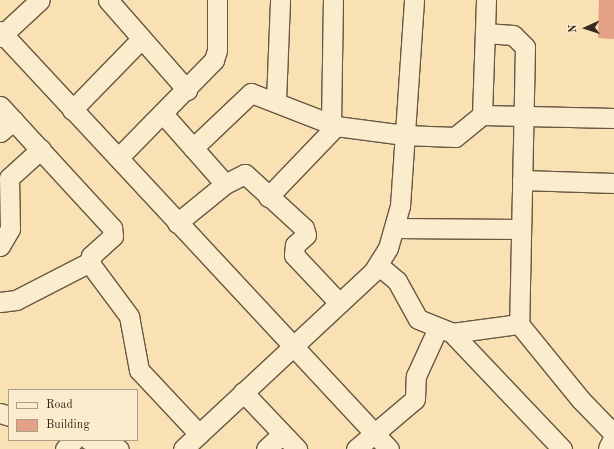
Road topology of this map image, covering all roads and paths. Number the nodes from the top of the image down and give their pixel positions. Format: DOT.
graph roads {
  1 [pos="40,0"];
  2 [pos="108,0"];
  3 [pos="217,0"];
  4 [pos="280,0"];
  5 [pos="333,0"];
  6 [pos="414,0"];
  7 [pos="486,0"];
  8 [pos="485,33"];
  9 [pos="1,34"];
  10 [pos="141,38"];
  11 [pos="187,90"];
  12 [pos="276,101"];
  13 [pos="0,106"];
  14 [pos="72,110"];
  15 [pos="164,115"];
  16 [pos="482,115"];
  17 [pos="525,116"];
  18 [pos="614,118"];
  19 [pos="7,126"];
  20 [pos="333,126"];
  21 [pos="404,135"];
  22 [pos="194,148"];
  23 [pos="41,149"];
  24 [pos="120,157"];
  25 [pos="522,180"];
  26 [pos="614,183"];
  27 [pos="224,184"];
  28 [pos="268,197"];
  29 [pos="177,223"];
  30 [pos="395,228"];
  31 [pos="520,229"];
  32 [pos="0,246"];
  33 [pos="90,262"];
  34 [pos="378,265"];
  35 [pos="0,302"];
  36 [pos="339,303"];
  37 [pos="519,324"];
  38 [pos="444,331"];
  39 [pos="292,347"];
  40 [pos="243,392"];
  41 [pos="374,433"];
  42 [pos="199,434"];
  43 [pos="282,434"];
  44 [pos="614,434"];
  45 [pos="73,441"];
  46 [pos="92,441"];
  47 [pos="614,441"];
  48 [pos="65,449"];
  49 [pos="118,449"];
  50 [pos="182,449"];
  51 [pos="266,449"];
  52 [pos="297,449"];
  53 [pos="356,449"];
  54 [pos="389,449"];
  55 [pos="562,449"];
  56 [pos="610,449"];
  1 -- 9 [label="street"];
  2 -- 10 [label="street"];
  3 -- 11 [label="street"];
  4 -- 12 [label="street"];
  5 -- 20 [label="street"];
  6 -- 21 [label="street"];
  7 -- 8 [label="street"];
  8 -- 16 [label="street"];
  8 -- 17 [label="street"];
  9 -- 14 [label="street"];
  10 -- 11 [label="street"];
  10 -- 14 [label="street"];
  11 -- 15 [label="street"];
  12 -- 20 [label="street"];
  12 -- 22 [label="street"];
  13 -- 19 [label="street"];
  14 -- 24 [label="street"];
  15 -- 22 [label="street"];
  15 -- 24 [label="street"];
  16 -- 17 [label="street"];
  16 -- 21 [label="street"];
  17 -- 18 [label="street"];
  17 -- 25 [label="street"];
  19 -- 23 [label="street"];
  20 -- 21 [label="street"];
  20 -- 28 [label="street"];
  21 -- 30 [label="street"];
  22 -- 27 [label="street"];
  23 -- 32 [label="street"];
  23 -- 33 [label="street"];
  24 -- 29 [label="street"];
  25 -- 26 [label="street"];
  25 -- 31 [label="street"];
  27 -- 28 [label="street"];
  27 -- 29 [label="street"];
  28 -- 36 [label="street"];
  29 -- 39 [label="street"];
  30 -- 31 [label="street"];
  30 -- 34 [label="street"];
  31 -- 37 [label="street"];
  33 -- 35 [label="street"];
  33 -- 42 [label="street"];
  34 -- 36 [label="street"];
  34 -- 38 [label="street"];
  36 -- 39 [label="street"];
  37 -- 38 [label="street"];
  37 -- 44 [label="street"];
  38 -- 41 [label="street"];
  38 -- 55 [label="street"];
  39 -- 40 [label="street"];
  39 -- 41 [label="street"];
  40 -- 42 [label="street"];
  40 -- 43 [label="street"];
  41 -- 53 [label="street"];
  41 -- 54 [label="street"];
  42 -- 50 [label="street"];
  43 -- 51 [label="street"];
  43 -- 52 [label="street"];
  45 -- 48 [label="street"];
  46 -- 49 [label="street"];
  47 -- 56 [label="street"];
}
